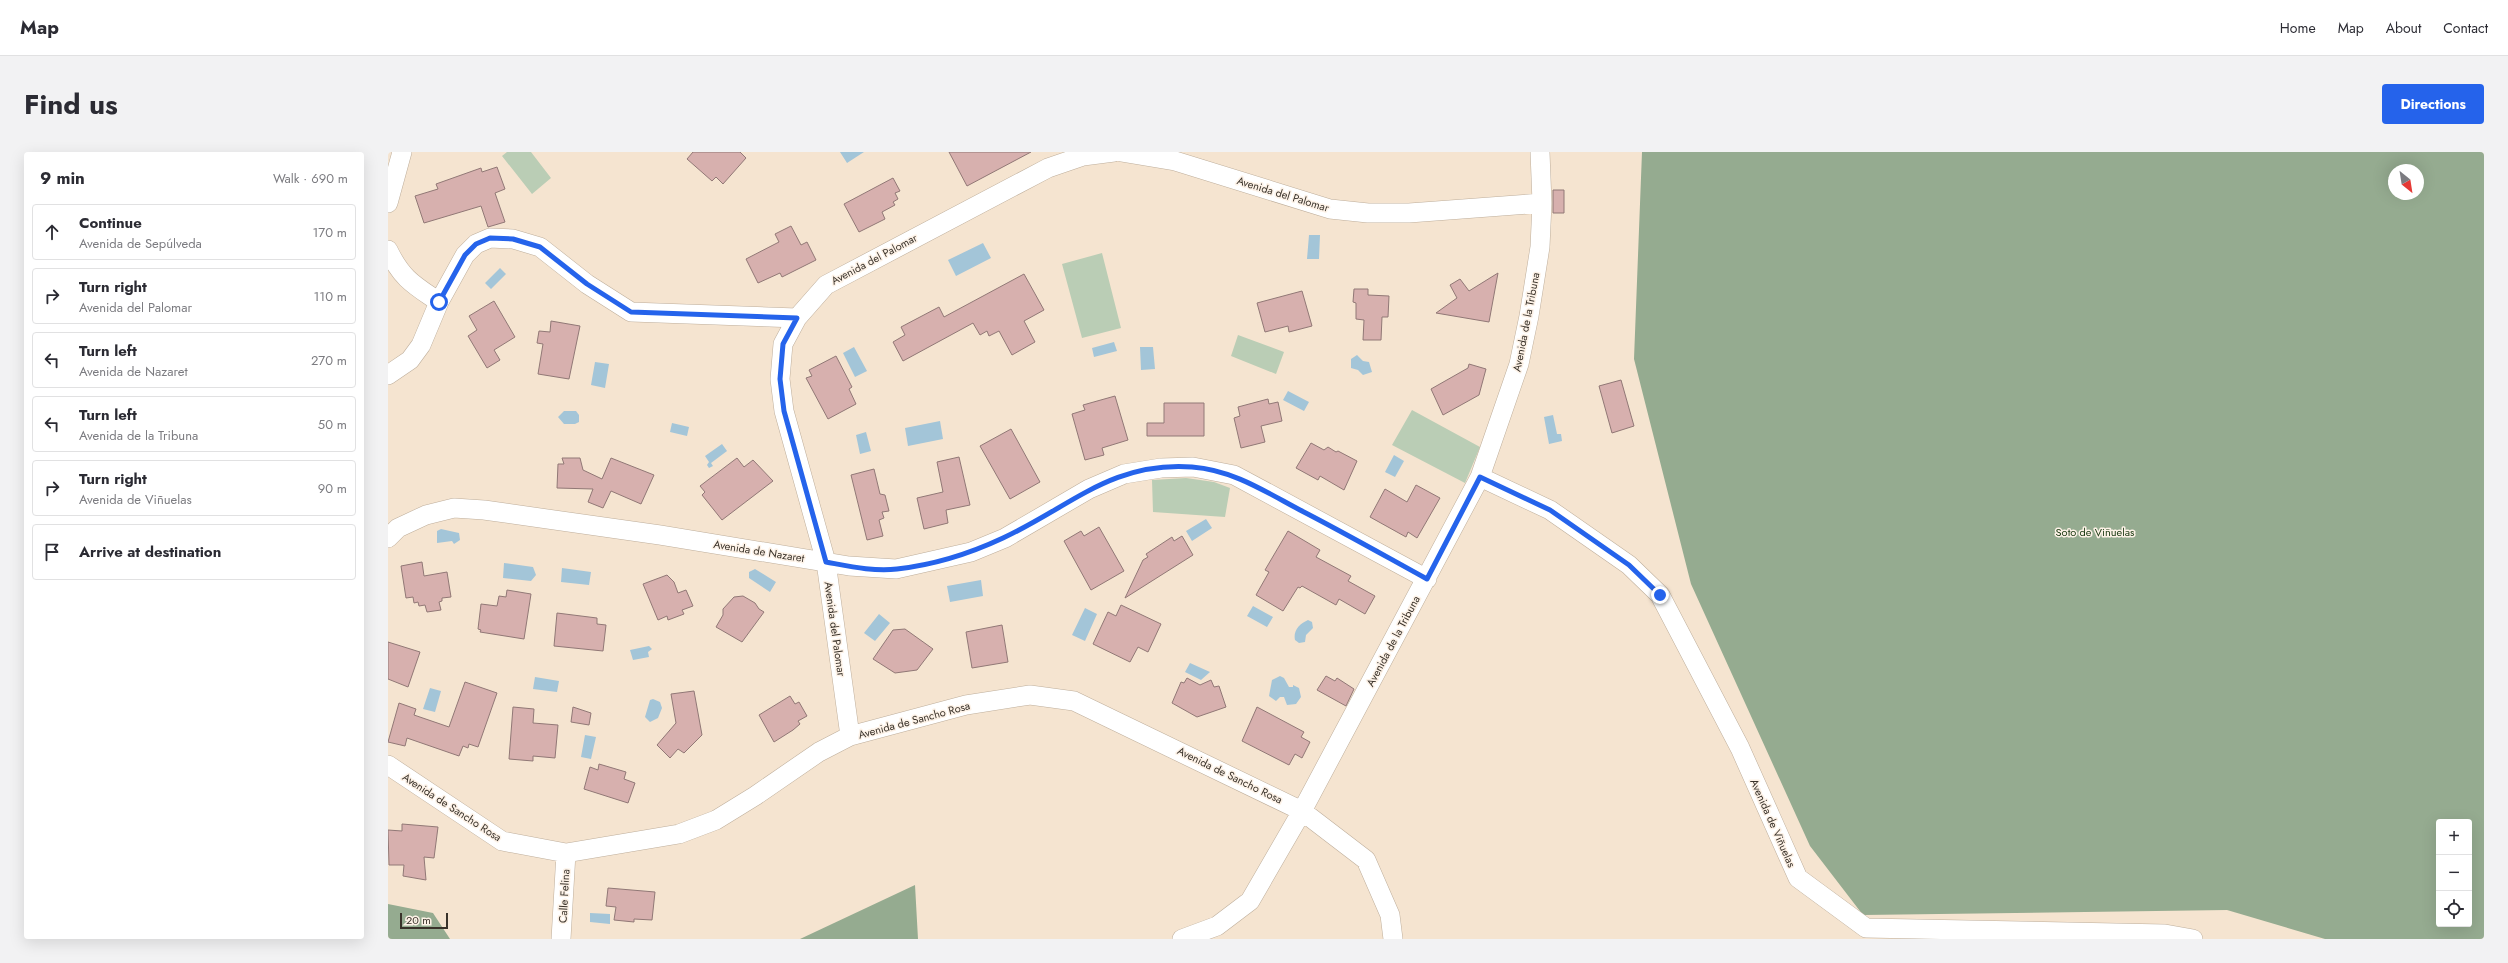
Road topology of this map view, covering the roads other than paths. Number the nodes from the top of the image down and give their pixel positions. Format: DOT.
graph roads {
  1 [pos="402,152"];
  2 [pos="1114,152"];
  3 [pos="1121,152"];
  4 [pos="1540,152"];
  5 [pos="388,203"];
  6 [pos="1542,203"];
  7 [pos="388,250"];
  8 [pos="439,302"];
  9 [pos="797,318"];
  10 [pos="388,375"];
  11 [pos="1480,477"];
  12 [pos="388,538"];
  13 [pos="826,562"];
  14 [pos="1427,579"];
  15 [pos="850,736"];
  16 [pos="388,765"];
  17 [pos="1302,811"];
  18 [pos="566,853"];
  19 [pos="561,939"];
  20 [pos="1182,939"];
  21 [pos="1393,939"];
  22 [pos="2193,939"];
  1 -- 5 [label="street"];
  2 -- 9 [label="street, Avenida del Palomar"];
  3 -- 6 [label="street, Avenida del Palomar"];
  4 -- 6 [label="street, Avenida de la Tribuna"];
  6 -- 11 [label="street, Avenida de la Tribuna"];
  7 -- 8 [label="street"];
  8 -- 9 [label="street"];
  8 -- 10 [label="street"];
  9 -- 13 [label="street, Avenida del Palomar"];
  11 -- 14 [label="street, Avenida de la Tribuna"];
  11 -- 22 [label="street, Avenida de Viñuelas"];
  12 -- 13 [label="street, Avenida de Nazaret"];
  13 -- 14 [label="street, Avenida de Nazaret"];
  13 -- 15 [label="street, Avenida del Palomar"];
  14 -- 17 [label="street, Avenida de la Tribuna"];
  15 -- 17 [label="street, Avenida de Sancho Rosa"];
  15 -- 18 [label="street, Avenida de Sancho Rosa"];
  16 -- 18 [label="street, Avenida de Sancho Rosa"];
  17 -- 20 [label="street, Avenida de la Tribuna"];
  17 -- 21 [label="street, Avenida de Sancho Rosa"];
  18 -- 19 [label="street, Calle Felina"];
}
